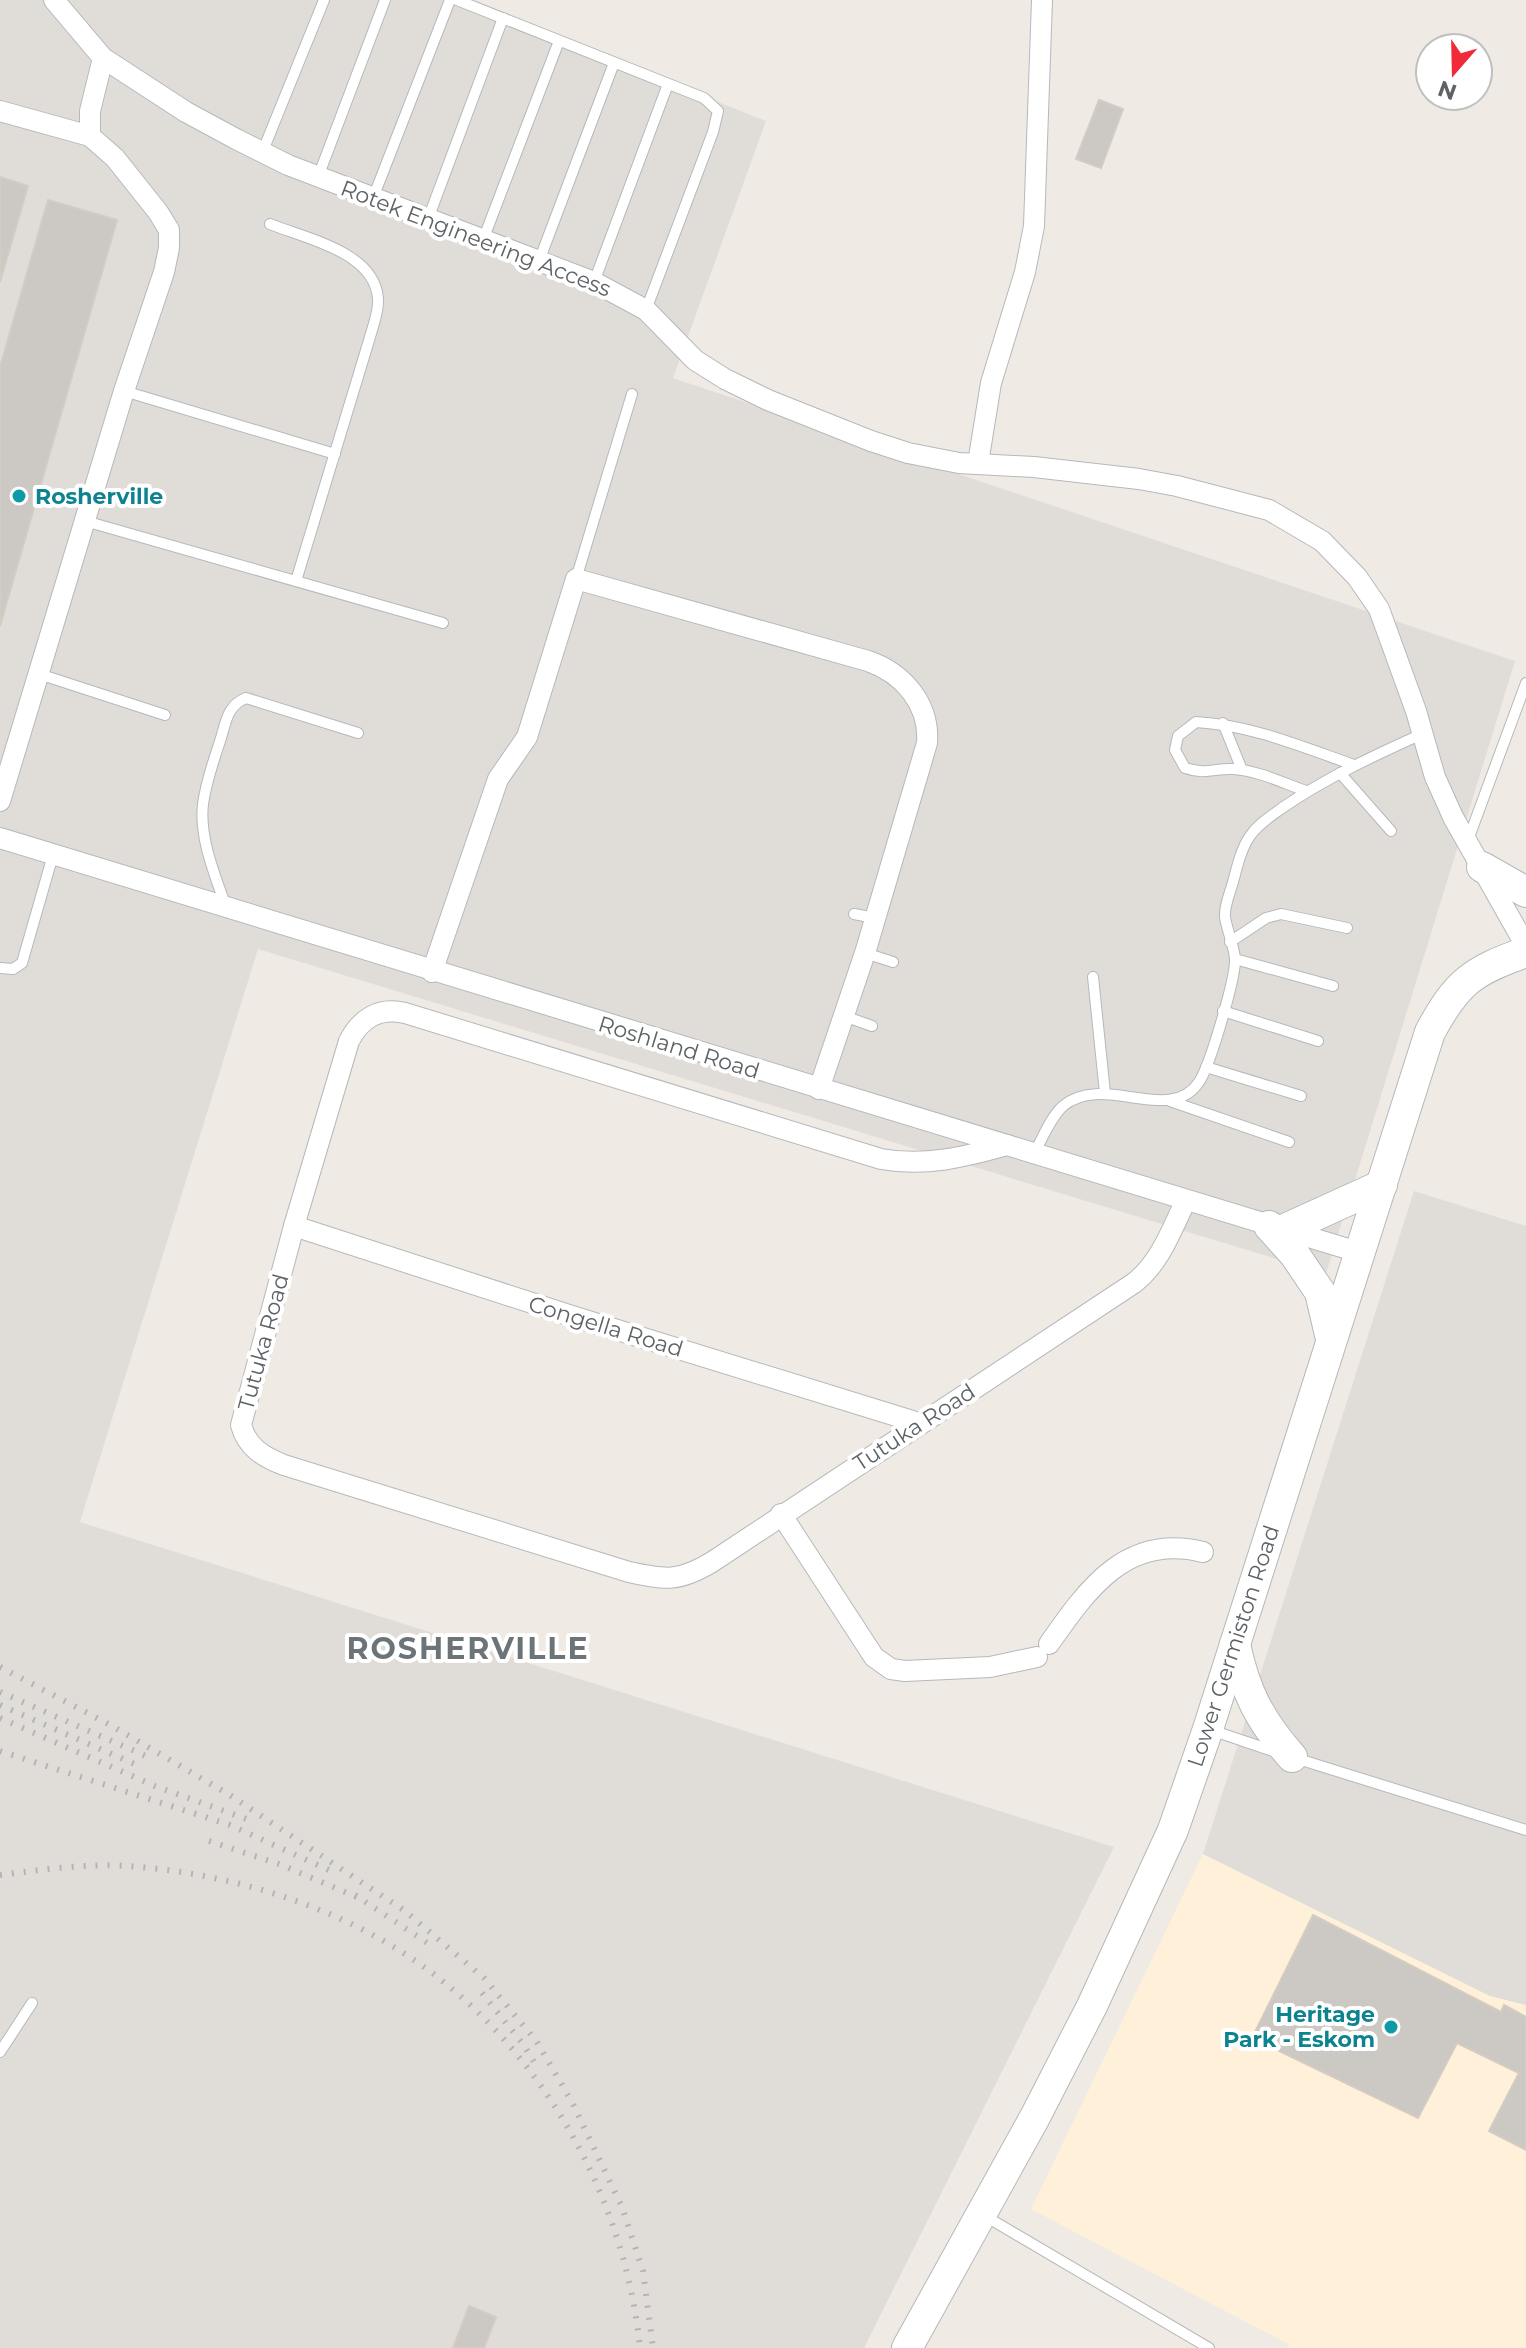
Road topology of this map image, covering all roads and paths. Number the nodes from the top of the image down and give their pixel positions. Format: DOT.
graph roads {
  1 [pos="54,0"];
  2 [pos="324,0"];
  3 [pos="385,0"];
  4 [pos="450,0"];
  5 [pos="457,0"];
  6 [pos="1042,0"];
  7 [pos="503,18"];
  8 [pos="559,41"];
  9 [pos="103,58"];
  10 [pos="614,63"];
  11 [pos="668,84"];
  12 [pos="0,111"];
  13 [pos="90,136"];
  14 [pos="262,153"];
  15 [pos="318,177"];
  16 [pos="373,198"];
  17 [pos="428,219"];
  18 [pos="270,224"];
  19 [pos="483,242"];
  20 [pos="539,261"];
  21 [pos="594,282"];
  22 [pos="646,310"];
  23 [pos="124,391"];
  24 [pos="632,394"];
  25 [pos="335,454"];
  26 [pos="978,463"];
  27 [pos="85,521"];
  28 [pos="576,579"];
  29 [pos="296,581"];
  30 [pos="443,623"];
  31 [pos="39,674"];
  32 [pos="1526,683"];
  33 [pos="165,715"];
  34 [pos="1223,723"];
  35 [pos="358,733"];
  36 [pos="1422,734"];
  37 [pos="1354,765"];
  38 [pos="1242,770"];
  39 [pos="1340,773"];
  40 [pos="1306,791"];
  41 [pos="0,801"];
  42 [pos="1391,831"];
  43 [pos="0,838"];
  44 [pos="53,855"];
  45 [pos="1474,855"];
  46 [pos="1526,892"];
  47 [pos="227,909"];
  48 [pos="854,914"];
  49 [pos="875,918"];
  50 [pos="1347,928"];
  51 [pos="1230,942"];
  52 [pos="1526,949"];
  53 [pos="865,953"];
  54 [pos="1235,959"];
  55 [pos="893,962"];
  56 [pos="0,968"];
  57 [pos="432,972"];
  58 [pos="1093,977"];
  59 [pos="1333,986"];
  60 [pos="1223,1011"];
  61 [pos="844,1016"];
  62 [pos="872,1026"];
  63 [pos="1318,1041"];
  64 [pos="1206,1067"];
  65 [pos="819,1089"];
  66 [pos="1105,1093"];
  67 [pos="1301,1096"];
  68 [pos="1170,1101"];
  69 [pos="1289,1142"];
  70 [pos="1007,1145"];
  71 [pos="1034,1153"];
  72 [pos="1382,1185"];
  73 [pos="1186,1200"];
  74 [pos="294,1226"];
  75 [pos="1276,1228"];
  76 [pos="1358,1252"];
  77 [pos="1331,1341"];
  78 [pos="919,1423"];
  79 [pos="781,1514"];
  80 [pos="1203,1552"];
  81 [pos="1234,1642"];
  82 [pos="1208,1729"];
  83 [pos="1292,1757"];
  84 [pos="1526,1830"];
  85 [pos="32,2003"];
  86 [pos="0,2052"];
  87 [pos="980,2213"];
  88 [pos="907,2348"];
  89 [pos="1209,2348"];
  1 -- 9 [label="street, Rotek Engineering Access"];
  2 -- 14 [label="lane"];
  3 -- 15 [label="lane"];
  4 -- 16 [label="lane"];
  5 -- 7 [label="lane"];
  6 -- 26 [label="street"];
  7 -- 8 [label="lane"];
  7 -- 17 [label="lane"];
  8 -- 10 [label="lane"];
  8 -- 19 [label="lane"];
  9 -- 13 [label="street"];
  9 -- 14 [label="street, Rotek Engineering Access"];
  10 -- 11 [label="lane"];
  10 -- 20 [label="lane"];
  11 -- 21 [label="lane"];
  11 -- 22 [label="lane"];
  12 -- 13 [label="street"];
  13 -- 23 [label="street"];
  14 -- 15 [label="street, Rotek Engineering Access"];
  15 -- 16 [label="street, Rotek Engineering Access"];
  16 -- 17 [label="street, Rotek Engineering Access"];
  17 -- 19 [label="street, Rotek Engineering Access"];
  18 -- 25 [label="lane"];
  19 -- 20 [label="street, Rotek Engineering Access"];
  20 -- 21 [label="street, Rotek Engineering Access"];
  21 -- 22 [label="street, Rotek Engineering Access"];
  22 -- 26 [label="street, Rotek Engineering Access"];
  23 -- 25 [label="lane"];
  23 -- 27 [label="street"];
  24 -- 28 [label="lane"];
  25 -- 29 [label="lane"];
  26 -- 36 [label="street, Rotek Engineering Access"];
  27 -- 29 [label="lane"];
  27 -- 31 [label="street"];
  28 -- 49 [label="street"];
  28 -- 57 [label="street"];
  29 -- 30 [label="lane"];
  31 -- 33 [label="lane"];
  31 -- 41 [label="street"];
  32 -- 45 [label="lane"];
  34 -- 37 [label="lane"];
  34 -- 38 [label="lane"];
  34 -- 38 [label="lane"];
  35 -- 47 [label="lane"];
  36 -- 37 [label="lane"];
  36 -- 45 [label="street, Rotek Engineering Access"];
  37 -- 39 [label="lane"];
  38 -- 40 [label="lane"];
  39 -- 40 [label="lane"];
  39 -- 42 [label="lane"];
  40 -- 51 [label="lane"];
  43 -- 44 [label="street, Roshland Road"];
  44 -- 47 [label="street, Roshland Road"];
  44 -- 56 [label="lane"];
  45 -- 46 [label="street"];
  45 -- 52 [label="street, Rotek Engineering Access"];
  47 -- 57 [label="street, Roshland Road"];
  48 -- 49 [label="lane"];
  49 -- 53 [label="street"];
  50 -- 51 [label="lane"];
  51 -- 54 [label="lane"];
  52 -- 72 [label="street, Lower Germiston Road"];
  53 -- 55 [label="lane"];
  53 -- 61 [label="street"];
  54 -- 59 [label="lane"];
  54 -- 60 [label="lane"];
  57 -- 65 [label="street, Roshland Road"];
  58 -- 66 [label="lane"];
  60 -- 63 [label="lane"];
  60 -- 64 [label="lane"];
  61 -- 62 [label="lane"];
  61 -- 65 [label="street"];
  64 -- 67 [label="lane"];
  64 -- 68 [label="lane"];
  65 -- 70 [label="street, Roshland Road"];
  66 -- 68 [label="lane"];
  66 -- 71 [label="lane"];
  68 -- 69 [label="lane"];
  70 -- 71 [label="street, Roshland Road"];
  70 -- 74 [label="street, Tutuka Road"];
  71 -- 73 [label="street, Roshland Road"];
  72 -- 75 [label="street"];
  72 -- 76 [label="street, Lower Germiston Road"];
  73 -- 75 [label="street, Roshland Road"];
  73 -- 78 [label="street, Tutuka Road"];
  74 -- 78 [label="street, Congella Road"];
  74 -- 79 [label="street, Tutuka Road"];
  75 -- 76 [label="street, Roshland Road"];
  75 -- 77 [label="street"];
  76 -- 77 [label="street, Lower Germiston Road"];
  77 -- 81 [label="street, Lower Germiston Road"];
  78 -- 79 [label="street, Tutuka Road"];
  79 -- 80 [label="street"];
  81 -- 82 [label="street, Lower Germiston Road"];
  81 -- 83 [label="street"];
  82 -- 83 [label="lane"];
  82 -- 87 [label="street, Lower Germiston Road"];
  83 -- 84 [label="lane"];
  85 -- 86 [label="lane"];
  87 -- 88 [label="street, Lower Germiston Road"];
  87 -- 89 [label="lane"];
}
